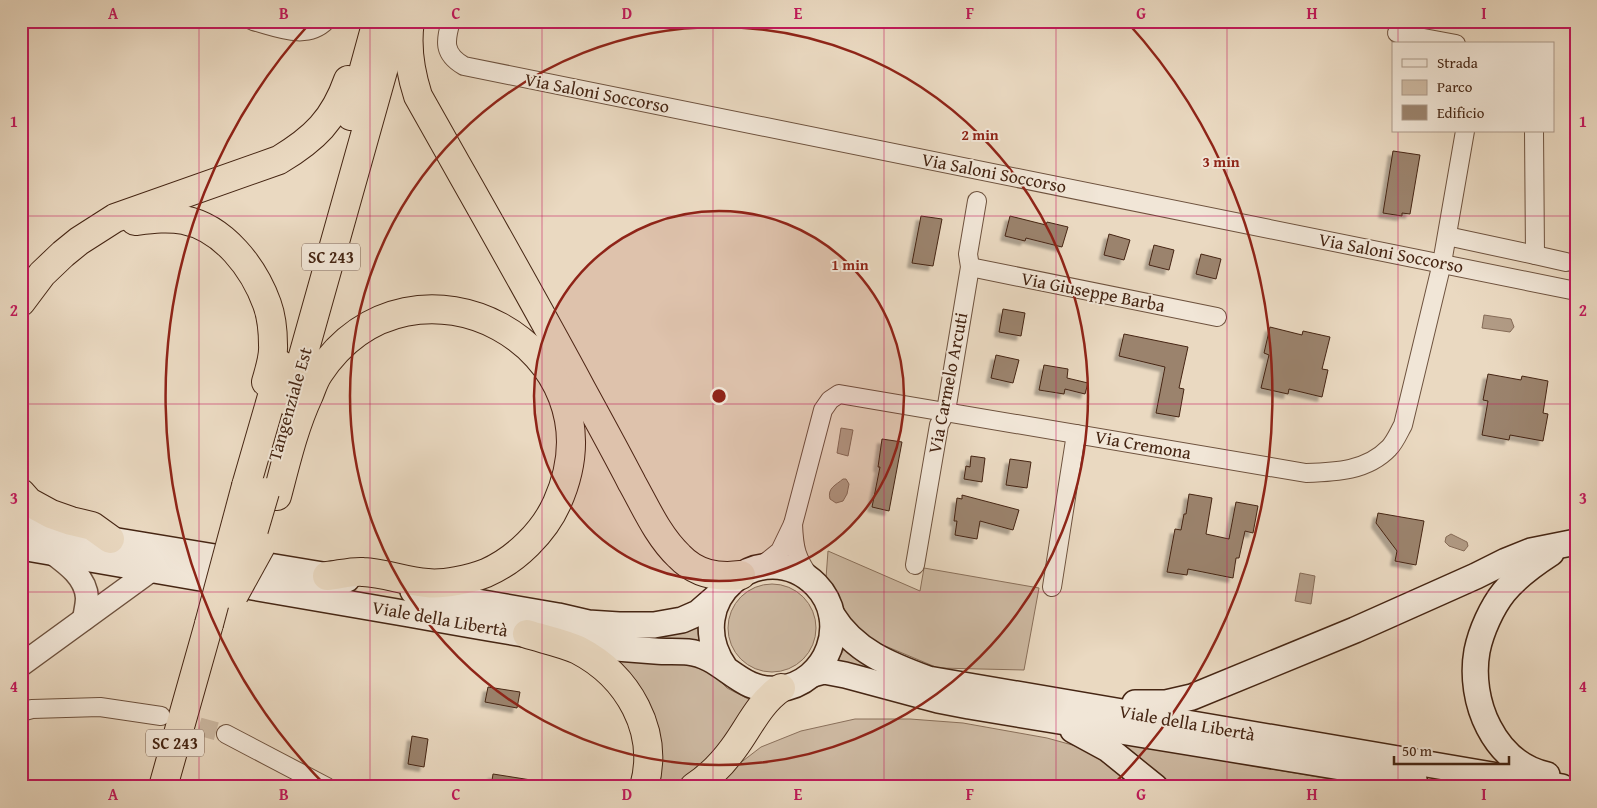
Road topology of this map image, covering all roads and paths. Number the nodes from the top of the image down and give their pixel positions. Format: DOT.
graph roads {
  1 [pos="253,21"];
  2 [pos="326,21"];
  3 [pos="367,21"];
  4 [pos="377,21"];
  5 [pos="397,21"];
  6 [pos="410,21"];
  7 [pos="451,21"];
  8 [pos="1397,33"];
  9 [pos="1445,42"];
  10 [pos="1465,132"];
  11 [pos="1534,132"];
  12 [pos="977,201"];
  13 [pos="1446,236"];
  14 [pos="79,240"];
  15 [pos="1535,255"];
  16 [pos="1566,262"];
  17 [pos="1442,263"];
  18 [pos="970,267"];
  19 [pos="1576,291"];
  20 [pos="21,302"];
  21 [pos="1217,316"];
  22 [pos="946,411"];
  23 [pos="1076,434"];
  24 [pos="256,490"];
  25 [pos="21,494"];
  26 [pos="793,524"];
  27 [pos="21,525"];
  28 [pos="110,539"];
  29 [pos="1576,543"];
  30 [pos="21,547"];
  31 [pos="51,552"];
  32 [pos="155,558"];
  33 [pos="915,565"];
  34 [pos="327,576"];
  35 [pos="740,578"];
  36 [pos="816,585"];
  37 [pos="1052,588"];
  38 [pos="226,593"];
  39 [pos="832,615"];
  40 [pos="84,619"];
  41 [pos="217,627"];
  42 [pos="527,634"];
  43 [pos="21,665"];
  44 [pos="725,668"];
  45 [pos="813,674"];
  46 [pos="970,686"];
  47 [pos="781,688"];
  48 [pos="21,712"];
  49 [pos="1020,715"];
  50 [pos="161,716"];
  51 [pos="226,734"];
  52 [pos="1576,782"];
  53 [pos="163,787"];
  54 [pos="182,787"];
  55 [pos="327,787"];
  56 [pos="644,787"];
  57 [pos="694,787"];
  58 [pos="1155,787"];
  59 [pos="1459,787"];
  60 [pos="1562,787"];
  1 -- 2 [label="street"];
  3 -- 14 [label="highway"];
  4 -- 24 [label="highway, Tangenziale Est / SC 243"];
  5 -- 24 [label="highway, Tangenziale Est / SC 243"];
  6 -- 35 [label="highway"];
  7 -- 17 [label="street, Via Saloni Soccorso"];
  8 -- 9 [label="street"];
  10 -- 13 [label="street, Via Cremona"];
  11 -- 15 [label="street"];
  12 -- 18 [label="street, Via Carmelo Arcuti"];
  13 -- 15 [label="street"];
  13 -- 17 [label="street, Via Cremona"];
  14 -- 20 [label="highway"];
  14 -- 24 [label="highway"];
  15 -- 16 [label="street"];
  17 -- 19 [label="street, Via Saloni Soccorso"];
  17 -- 23 [label="street, Via Cremona"];
  18 -- 21 [label="street, Via Giuseppe Barba"];
  18 -- 22 [label="street, Via Carmelo Arcuti"];
  22 -- 23 [label="street, Via Cremona"];
  22 -- 26 [label="street, Via Cremona"];
  22 -- 33 [label="street, Via Carmelo Arcuti"];
  23 -- 37 [label="street"];
  24 -- 34 [label="highway"];
  24 -- 38 [label="highway, bridge"];
  24 -- 38 [label="highway, bridge"];
  25 -- 28 [label="highway"];
  26 -- 35 [label="street, Via Cremona"];
  26 -- 36 [label="street, Via Cremona"];
  27 -- 28 [label="main road"];
  28 -- 32 [label="main road"];
  29 -- 46 [label="main road"];
  29 -- 52 [label="main road"];
  30 -- 31 [label="main road"];
  31 -- 32 [label="main road"];
  31 -- 40 [label="street"];
  32 -- 34 [label="main road, Viale della Libertà"];
  32 -- 40 [label="street"];
  32 -- 42 [label="main road, Viale della Libertà"];
  34 -- 35 [label="main road, Viale della Libertà"];
  35 -- 36 [label="main road, Viale della Libertà"];
  35 -- 44 [label="main road, Viale della Libertà"];
  36 -- 39 [label="main road, Viale della Libertà"];
  38 -- 41 [label="highway, SC 243, bridge"];
  39 -- 45 [label="main road, Viale della Libertà"];
  39 -- 46 [label="main road, Viale della Libertà"];
  40 -- 43 [label="street"];
  41 -- 53 [label="highway, SC 243"];
  41 -- 54 [label="highway, SC 243"];
  42 -- 44 [label="main road, Viale della Libertà"];
  42 -- 56 [label="highway"];
  44 -- 47 [label="main road, Viale della Libertà"];
  45 -- 47 [label="main road, Viale della Libertà"];
  45 -- 49 [label="main road, Viale della Libertà"];
  46 -- 60 [label="main road, Viale della Libertà"];
  47 -- 57 [label="highway"];
  48 -- 50 [label="street"];
  49 -- 58 [label="main road"];
  49 -- 59 [label="main road, Viale della Libertà"];
  51 -- 55 [label="street"];
}
